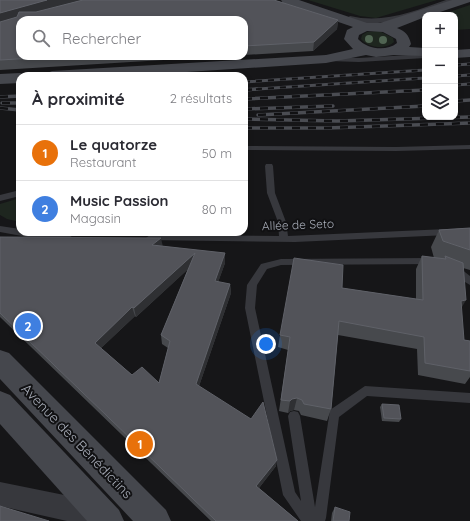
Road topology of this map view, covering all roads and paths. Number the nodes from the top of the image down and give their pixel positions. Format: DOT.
graph roads {
  1 [pos="460,0"];
  2 [pos="282,2"];
  3 [pos="315,9"];
  4 [pos="428,12"];
  5 [pos="422,14"];
  6 [pos="422,16"];
  7 [pos="366,27"];
  8 [pos="381,27"];
  9 [pos="352,38"];
  10 [pos="399,43"];
  11 [pos="367,50"];
  12 [pos="422,53"];
  13 [pos="422,53"];
  14 [pos="470,53"];
  15 [pos="458,54"];
  16 [pos="331,58"];
  17 [pos="114,72"];
  18 [pos="16,78"];
  19 [pos="0,79"];
  20 [pos="470,147"];
  21 [pos="248,148"];
  22 [pos="268,166"];
  23 [pos="16,194"];
  24 [pos="0,198"];
  25 [pos="2,228"];
  26 [pos="16,230"];
  27 [pos="470,231"];
  28 [pos="65,236"];
  29 [pos="77,238"];
  30 [pos="140,238"];
  31 [pos="284,239"];
  32 [pos="470,281"];
  33 [pos="0,361"];
  34 [pos="470,398"];
  35 [pos="0,404"];
  36 [pos="294,416"];
  37 [pos="0,494"];
  38 [pos="103,516"];
  39 [pos="155,521"];
  40 [pos="310,521"];
  41 [pos="314,521"];
  1 -- 3 [label="lane"];
  1 -- 4 [label="street"];
  2 -- 3 [label="street"];
  2 -- 9 [label="street"];
  3 -- 7 [label="street"];
  5 -- 8 [label="street"];
  6 -- 10 [label="street"];
  7 -- 8 [label="street"];
  7 -- 9 [label="street"];
  8 -- 10 [label="street"];
  9 -- 11 [label="street"];
  9 -- 16 [label="street"];
  10 -- 11 [label="street"];
  10 -- 12 [label="street"];
  11 -- 16 [label="street"];
  13 -- 16 [label="lane"];
  14 -- 15 [label="street"];
  16 -- 17 [label="street"];
  18 -- 19 [label="street"];
  20 -- 21 [label="lane"];
  22 -- 31 [label="lane"];
  23 -- 24 [label="lane"];
  25 -- 26 [label="lane"];
  27 -- 31 [label="lane, Allée de Seto"];
  28 -- 29 [label="lane"];
  30 -- 31 [label="lane, Allée de Seto"];
  32 -- 40 [label="lane"];
  33 -- 39 [label="street, Avenue des Bénédictins"];
  34 -- 41 [label="lane"];
  35 -- 38 [label="street"];
  36 -- 40 [label="lane"];
  37 -- 38 [label="street"];
}
